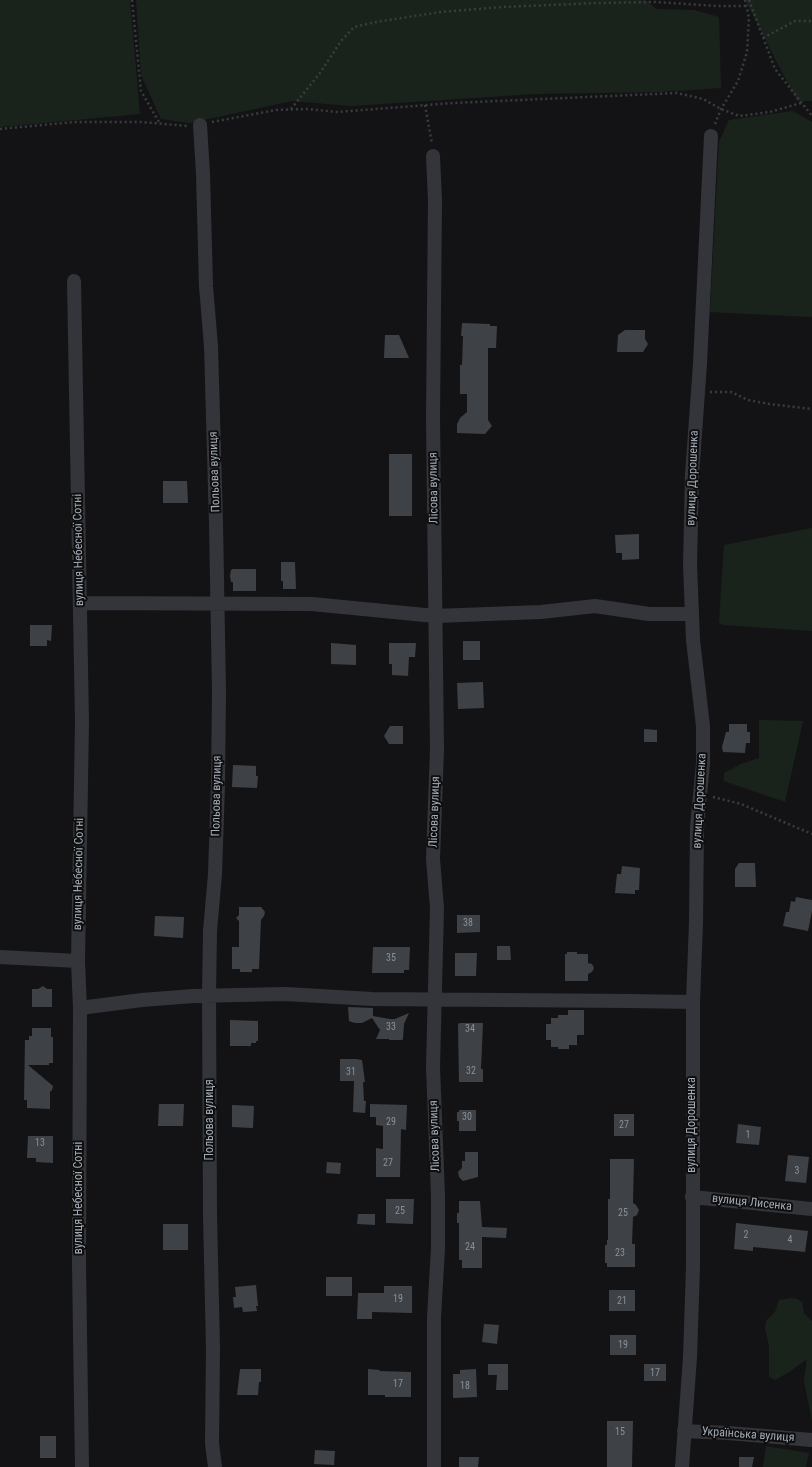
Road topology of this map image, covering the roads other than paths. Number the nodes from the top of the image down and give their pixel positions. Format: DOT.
graph roads {
  1 [pos="200,125"];
  2 [pos="711,136"];
  3 [pos="433,156"];
  4 [pos="74,281"];
  5 [pos="80,602"];
  6 [pos="217,602"];
  7 [pos="692,614"];
  8 [pos="436,616"];
  9 [pos="0,958"];
  10 [pos="78,961"];
  11 [pos="209,995"];
  12 [pos="434,1000"];
  13 [pos="693,1002"];
  14 [pos="80,1008"];
  15 [pos="692,1197"];
  16 [pos="812,1209"];
  17 [pos="684,1431"];
  18 [pos="812,1440"];
  19 [pos="82,1467"];
  20 [pos="215,1467"];
  21 [pos="434,1467"];
  22 [pos="682,1467"];
  1 -- 6 [label="street, Польова вулиця"];
  2 -- 7 [label="street, вулиця Дорошенка"];
  3 -- 8 [label="street, Лісова вулиця"];
  4 -- 5 [label="street, вулиця Небесної Сотні"];
  5 -- 6 [label="street"];
  5 -- 10 [label="street, вулиця Небесної Сотні"];
  6 -- 8 [label="street"];
  6 -- 11 [label="street, Польова вулиця"];
  7 -- 8 [label="street"];
  7 -- 13 [label="street, вулиця Дорошенка"];
  8 -- 12 [label="street, Лісова вулиця"];
  9 -- 10 [label="street"];
  10 -- 14 [label="street, вулиця Небесної Сотні"];
  11 -- 12 [label="street"];
  11 -- 14 [label="street"];
  11 -- 20 [label="street, Польова вулиця"];
  12 -- 13 [label="street"];
  12 -- 21 [label="street, Лісова вулиця"];
  13 -- 15 [label="street, вулиця Дорошенка"];
  14 -- 19 [label="street, вулиця Небесної Сотні"];
  15 -- 16 [label="street, вулиця Лисенка"];
  15 -- 17 [label="street, вулиця Дорошенка"];
  17 -- 18 [label="street, Українська вулиця"];
  17 -- 22 [label="street, вулиця Дорошенка"];
}
